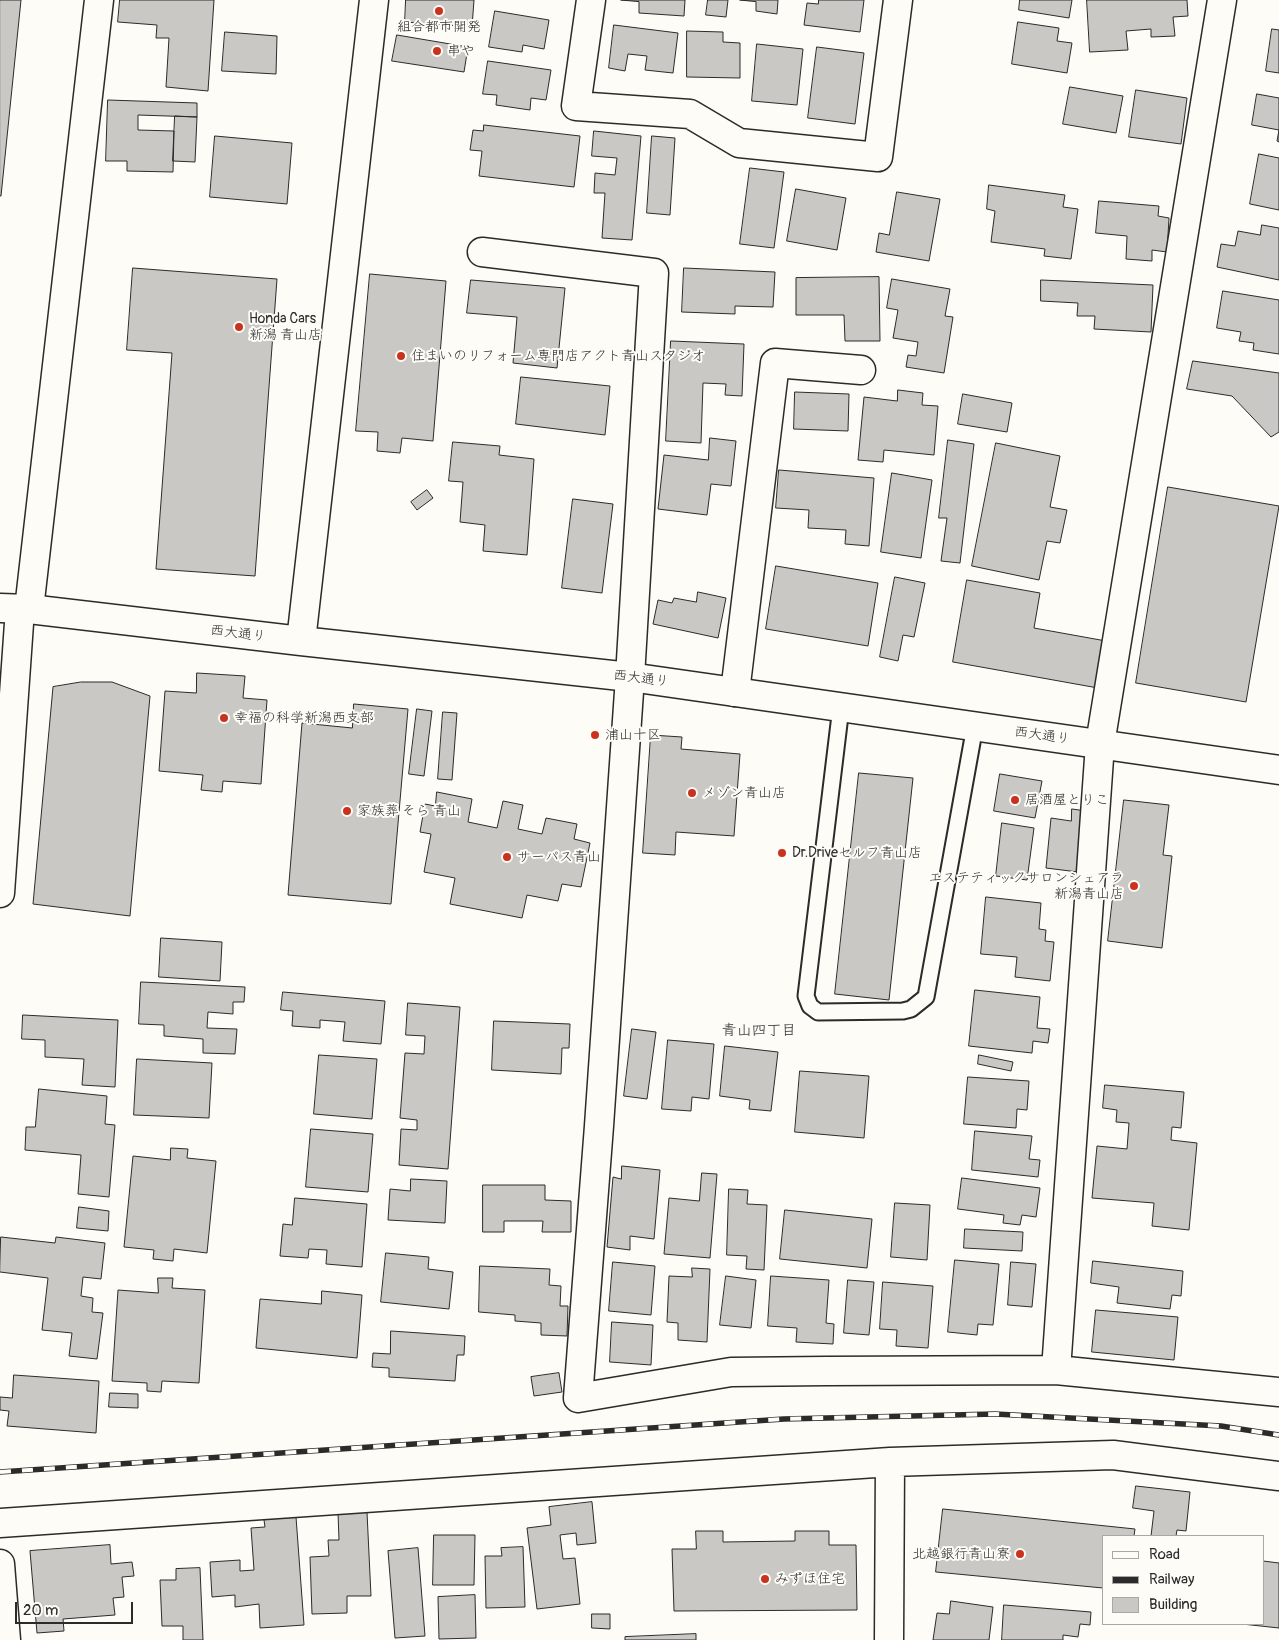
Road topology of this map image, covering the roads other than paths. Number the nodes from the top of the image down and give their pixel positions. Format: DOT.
graph roads {
  1 [pos="99,0"];
  2 [pos="374,0"];
  3 [pos="591,0"];
  4 [pos="898,0"];
  5 [pos="1222,0"];
  6 [pos="482,252"];
  7 [pos="861,370"];
  8 [pos="16,609"];
  9 [pos="301,641"];
  10 [pos="630,677"];
  11 [pos="735,692"];
  12 [pos="841,707"];
  13 [pos="975,726"];
  14 [pos="1100,744"];
  15 [pos="1279,770"];
  16 [pos="0,893"];
  17 [pos="1056,1370"];
  18 [pos="1279,1392"];
  19 [pos="890,1462"];
  20 [pos="1279,1476"];
  21 [pos="0,1523"];
  22 [pos="0,1564"];
  23 [pos="6,1640"];
  24 [pos="889,1640"];
  1 -- 8 [label="street"];
  2 -- 9 [label="street"];
  3 -- 4 [label="street"];
  5 -- 14 [label="street"];
  6 -- 10 [label="street"];
  7 -- 11 [label="street"];
  8 -- 9 [label="street, 西大通り"];
  8 -- 16 [label="street"];
  9 -- 10 [label="street, 西大通り"];
  10 -- 11 [label="street, 西大通り"];
  10 -- 17 [label="street"];
  11 -- 12 [label="street, 西大通り"];
  12 -- 13 [label="street, 西大通り"];
  12 -- 13 [label="lane"];
  13 -- 14 [label="street, 西大通り"];
  14 -- 15 [label="street, 西大通り"];
  14 -- 17 [label="street"];
  17 -- 18 [label="street"];
  19 -- 20 [label="street"];
  19 -- 21 [label="street"];
  19 -- 24 [label="street"];
  22 -- 23 [label="street"];
}
